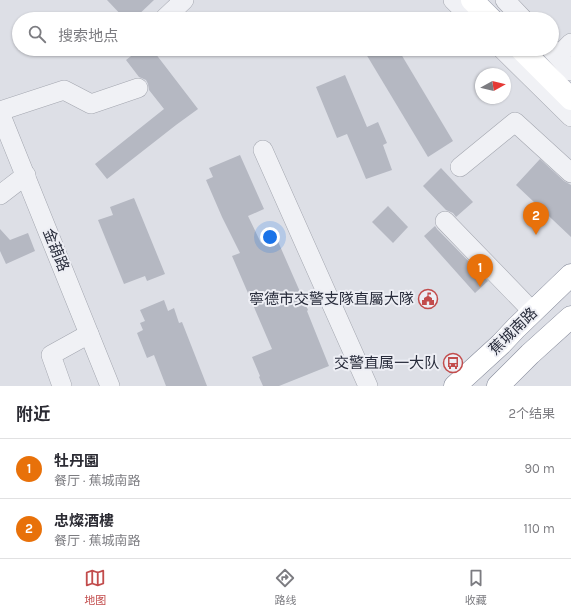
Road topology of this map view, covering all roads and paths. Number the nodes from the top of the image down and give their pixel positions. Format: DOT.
graph roads {
  1 [pos="184,0"];
  2 [pos="452,0"];
  3 [pos="472,0"];
  4 [pos="505,0"];
  5 [pos="171,12"];
  6 [pos="465,12"];
  7 [pos="484,12"];
  8 [pos="516,12"];
  9 [pos="571,43"];
  10 [pos="559,50"];
  11 [pos="509,56"];
  12 [pos="528,56"];
  13 [pos="557,56"];
  14 [pos="571,71"];
  15 [pos="138,88"];
  16 [pos="571,99"];
  17 [pos="0,112"];
  18 [pos="571,117"];
  19 [pos="263,150"];
  20 [pos="460,167"];
  21 [pos="571,173"];
  22 [pos="26,175"];
  23 [pos="0,194"];
  24 [pos="445,221"];
  25 [pos="571,275"];
  26 [pos="533,312"];
  27 [pos="571,317"];
  28 [pos="90,334"];
  29 [pos="62,386"];
  30 [pos="110,386"];
  31 [pos="368,386"];
  32 [pos="455,386"];
  33 [pos="498,386"];
  1 -- 5 [label="street"];
  2 -- 6 [label="street"];
  3 -- 7 [label="main road"];
  4 -- 8 [label="street"];
  9 -- 10 [label="street"];
  11 -- 18 [label="street"];
  12 -- 16 [label="main road"];
  13 -- 14 [label="street"];
  15 -- 17 [label="street"];
  17 -- 22 [label="street, 金葫路"];
  19 -- 31 [label="street"];
  20 -- 21 [label="street"];
  22 -- 23 [label="street"];
  22 -- 28 [label="street, 金葫路"];
  24 -- 26 [label="street"];
  25 -- 26 [label="main road, 蕉城南路"];
  26 -- 32 [label="main road, 蕉城南路"];
  27 -- 33 [label="main road, 蕉城南路"];
  28 -- 29 [label="street"];
  28 -- 30 [label="street, 金葫路"];
}
